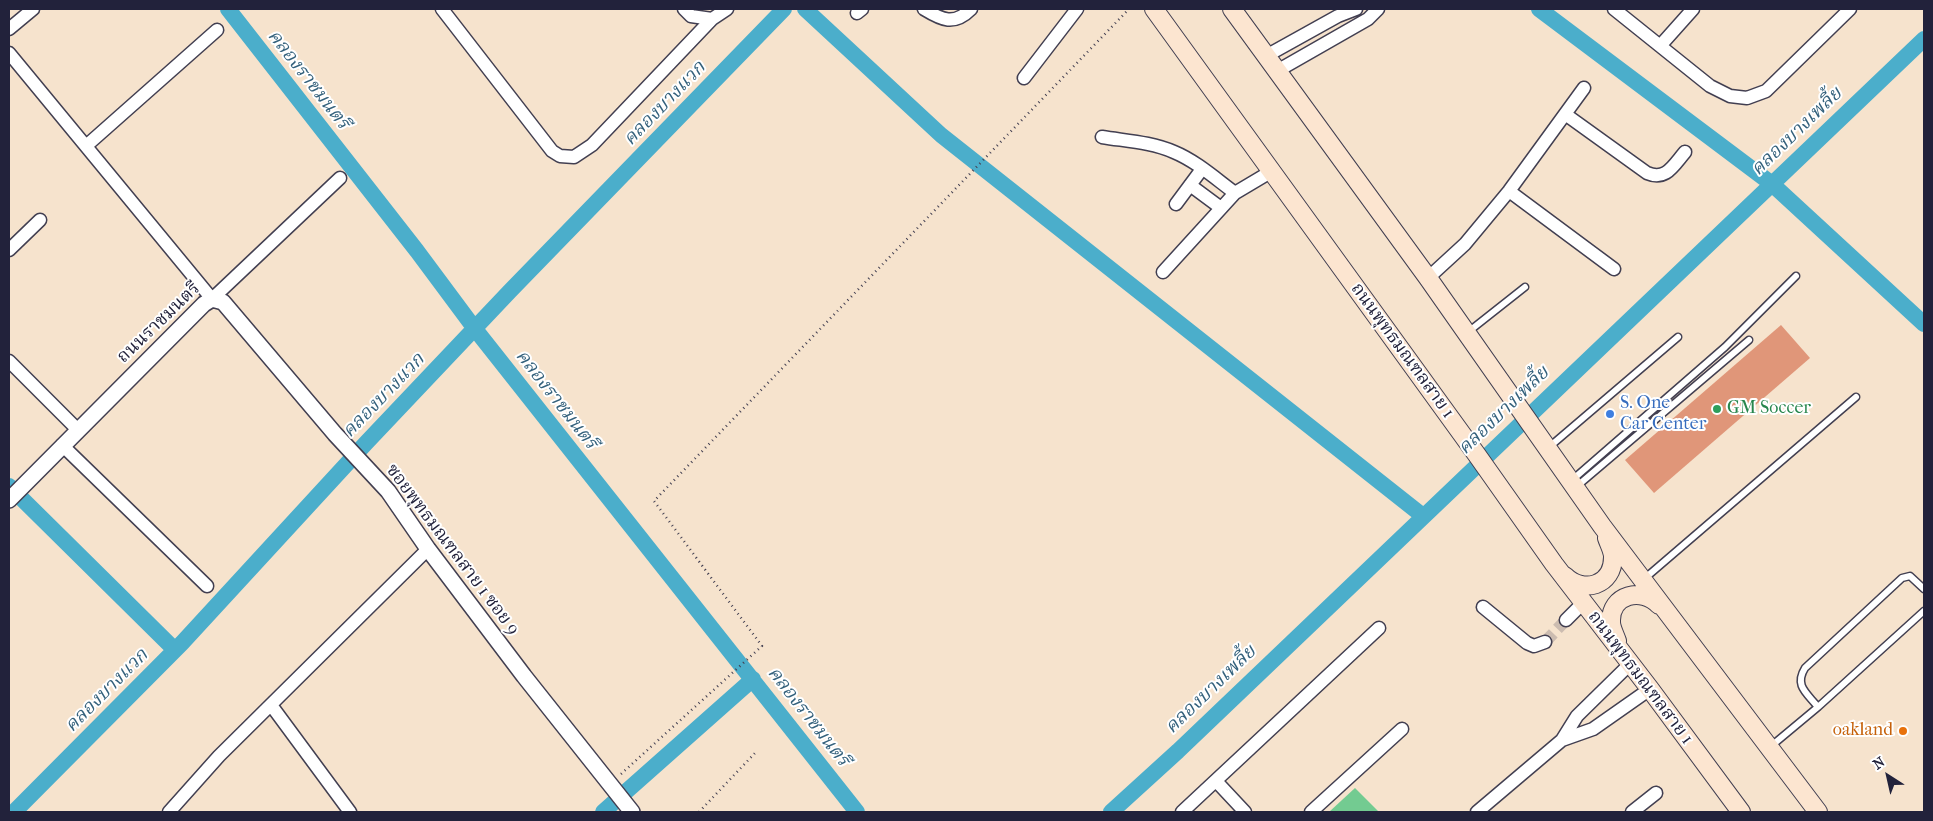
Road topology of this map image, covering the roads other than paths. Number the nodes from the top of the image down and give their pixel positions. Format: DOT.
graph roads {
  1 [pos="33,9"];
  2 [pos="442,9"];
  3 [pos="684,9"];
  4 [pos="727,9"];
  5 [pos="924,9"];
  6 [pos="971,9"];
  7 [pos="1076,9"];
  8 [pos="1154,9"];
  9 [pos="1232,9"];
  10 [pos="1356,9"];
  11 [pos="1378,9"];
  12 [pos="1614,9"];
  13 [pos="1693,9"];
  14 [pos="1850,9"];
  15 [pos="712,18"];
  16 [pos="9,29"];
  17 [pos="217,30"];
  18 [pos="1660,46"];
  19 [pos="9,53"];
  20 [pos="1266,56"];
  21 [pos="1278,71"];
  22 [pos="1024,78"];
  23 [pos="1584,88"];
  24 [pos="1565,114"];
  25 [pos="1102,138"];
  26 [pos="86,146"];
  27 [pos="1685,152"];
  28 [pos="1202,169"];
  29 [pos="1272,171"];
  30 [pos="340,178"];
  31 [pos="1190,185"];
  32 [pos="1509,191"];
  33 [pos="1235,194"];
  34 [pos="1176,204"];
  35 [pos="1221,208"];
  36 [pos="40,220"];
  37 [pos="9,250"];
  38 [pos="1614,269"];
  39 [pos="1163,272"];
  40 [pos="1796,276"];
  41 [pos="1428,278"];
  42 [pos="1525,287"];
  43 [pos="212,299"];
  44 [pos="1467,333"];
  45 [pos="1678,336"];
  46 [pos="1749,340"];
  47 [pos="9,360"];
  48 [pos="1856,397"];
  49 [pos="78,430"];
  50 [pos="62,446"];
  51 [pos="1547,449"];
  52 [pos="1573,485"];
  53 [pos="9,500"];
  54 [pos="1602,526"];
  55 [pos="428,549"];
  56 [pos="1554,564"];
  57 [pos="1643,580"];
  58 [pos="207,586"];
  59 [pos="1924,589"];
  60 [pos="1583,603"];
  61 [pos="1484,607"];
  62 [pos="1924,612"];
  63 [pos="1672,619"];
  64 [pos="1566,620"];
  65 [pos="1379,628"];
  66 [pos="1545,642"];
  67 [pos="1626,658"];
  68 [pos="1650,688"];
  69 [pos="271,705"];
  70 [pos="1818,707"];
  71 [pos="1402,729"];
  72 [pos="1562,740"];
  73 [pos="1769,748"];
  74 [pos="1216,781"];
  75 [pos="1656,793"];
  76 [pos="628,807"];
  77 [pos="174,810"];
  78 [pos="350,812"];
  79 [pos="1182,812"];
  80 [pos="1245,812"];
  81 [pos="1311,812"];
  82 [pos="1476,812"];
  83 [pos="1632,812"];
  84 [pos="1741,812"];
  85 [pos="1818,812"];
  1 -- 16 [label="street"];
  2 -- 15 [label="street"];
  3 -- 15 [label="street"];
  4 -- 15 [label="street"];
  5 -- 6 [label="street"];
  7 -- 22 [label="street"];
  8 -- 29 [label="main road, ถนนพุทธมณฑลสาย 1"];
  9 -- 20 [label="main road"];
  10 -- 20 [label="street"];
  11 -- 21 [label="street"];
  12 -- 18 [label="street"];
  13 -- 18 [label="street"];
  14 -- 18 [label="street"];
  17 -- 26 [label="street"];
  19 -- 26 [label="street"];
  20 -- 21 [label="main road"];
  21 -- 41 [label="main road"];
  23 -- 24 [label="street"];
  24 -- 27 [label="street"];
  24 -- 32 [label="street"];
  25 -- 28 [label="street"];
  26 -- 43 [label="street"];
  28 -- 31 [label="street"];
  28 -- 33 [label="street"];
  29 -- 33 [label="street"];
  29 -- 56 [label="main road, ถนนพุทธมณฑลสาย 1"];
  30 -- 43 [label="street, ถนนราชมนตรี"];
  31 -- 34 [label="street"];
  31 -- 35 [label="street"];
  32 -- 38 [label="street"];
  32 -- 41 [label="street"];
  33 -- 35 [label="street"];
  35 -- 39 [label="street"];
  36 -- 37 [label="street"];
  40 -- 52 [label="lane"];
  41 -- 44 [label="main road"];
  42 -- 44 [label="lane"];
  43 -- 49 [label="street, ถนนราชมนตรี"];
  43 -- 55 [label="street, ซอยพุทธมณฑลสาย 1 ซอย 9"];
  44 -- 51 [label="main road"];
  45 -- 51 [label="lane"];
  46 -- 52 [label="lane"];
  47 -- 49 [label="street"];
  48 -- 57 [label="lane"];
  49 -- 50 [label="street, ถนนราชมนตรี"];
  50 -- 53 [label="street, ถนนราชมนตรี"];
  50 -- 58 [label="street"];
  51 -- 52 [label="main road"];
  52 -- 54 [label="main road"];
  54 -- 56 [label="main road"];
  54 -- 57 [label="main road"];
  55 -- 69 [label="street"];
  55 -- 76 [label="street, ซอยพุทธมณฑลสาย 1 ซอย 9"];
  56 -- 60 [label="main road, ถนนพุทธมณฑลสาย 1"];
  57 -- 63 [label="main road"];
  59 -- 70 [label="lane"];
  60 -- 64 [label="street"];
  60 -- 67 [label="main road, ถนนพุทธมณฑลสาย 1"];
  61 -- 66 [label="street"];
  62 -- 70 [label="lane"];
  63 -- 67 [label="main road"];
  63 -- 73 [label="main road"];
  65 -- 74 [label="street"];
  67 -- 68 [label="main road, ถนนพุทธมณฑลสาย 1"];
  67 -- 72 [label="street"];
  68 -- 72 [label="street"];
  68 -- 84 [label="main road, ถนนพุทธมณฑลสาย 1"];
  69 -- 77 [label="street"];
  69 -- 78 [label="street"];
  70 -- 73 [label="lane"];
  71 -- 81 [label="street"];
  72 -- 82 [label="street"];
  73 -- 85 [label="main road"];
  74 -- 79 [label="street"];
  74 -- 80 [label="street"];
  75 -- 83 [label="street"];
}
